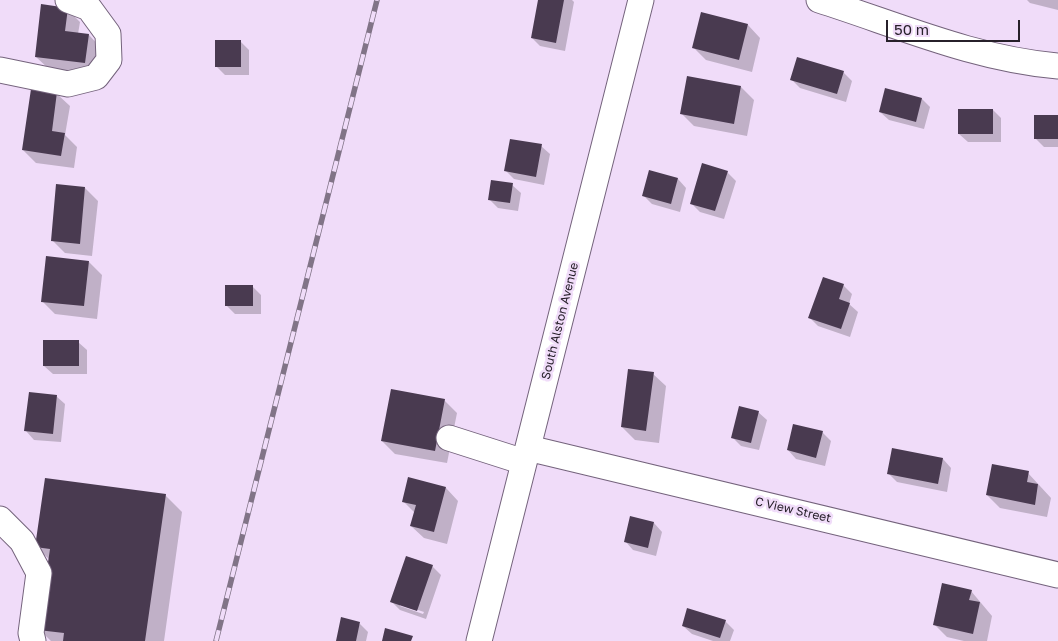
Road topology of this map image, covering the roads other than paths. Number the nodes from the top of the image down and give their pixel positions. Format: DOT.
graph roads {
  1 [pos="68,0"];
  2 [pos="641,0"];
  3 [pos="819,0"];
  4 [pos="1058,66"];
  5 [pos="0,70"];
  6 [pos="449,438"];
  7 [pos="526,455"];
  8 [pos="0,519"];
  9 [pos="1058,574"];
  10 [pos="33,641"];
  11 [pos="478,641"];
  1 -- 5 [label="street"];
  2 -- 7 [label="street, South Alston Avenue"];
  3 -- 4 [label="street"];
  6 -- 7 [label="street, C View Street"];
  7 -- 9 [label="street, C View Street"];
  7 -- 11 [label="street, South Alston Avenue"];
  8 -- 10 [label="street"];
}
